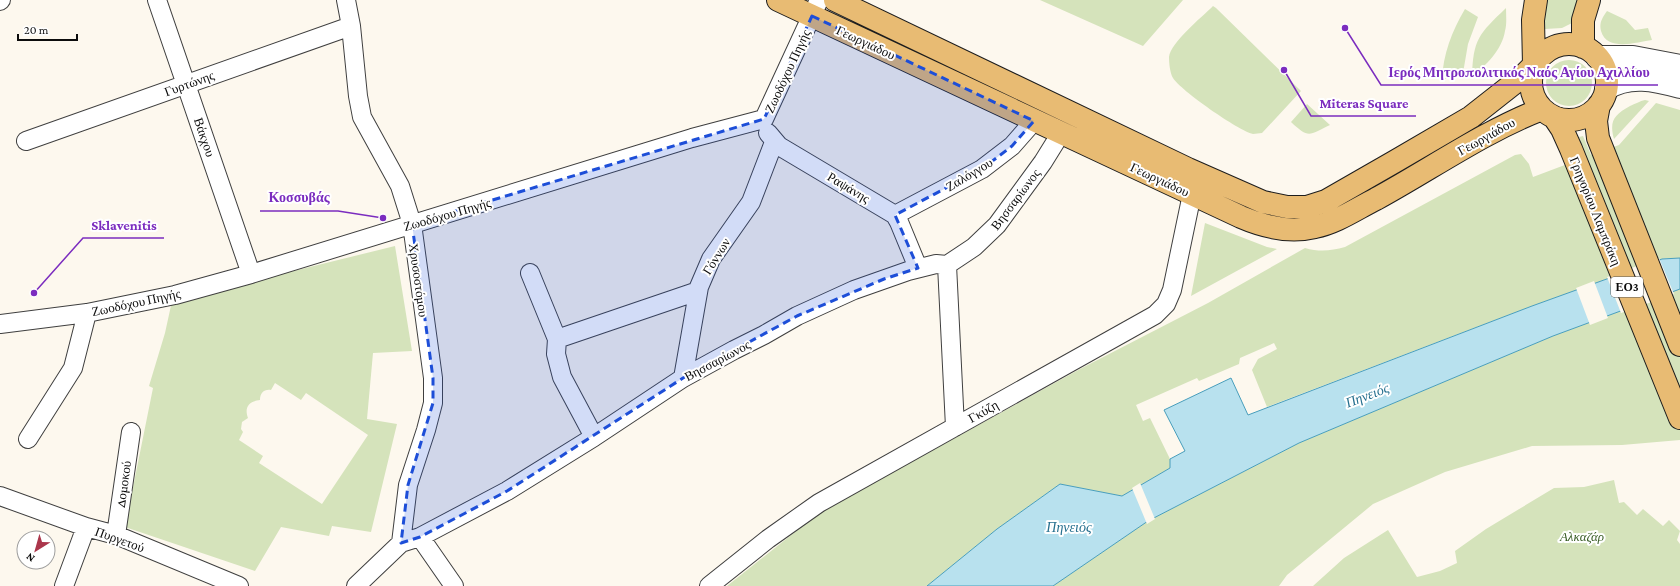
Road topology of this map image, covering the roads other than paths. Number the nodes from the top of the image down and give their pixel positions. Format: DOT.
graph roads {
  1 [pos="157,0"];
  2 [pos="346,0"];
  3 [pos="778,0"];
  4 [pos="835,0"];
  5 [pos="1536,0"];
  6 [pos="1589,0"];
  7 [pos="816,8"];
  8 [pos="351,26"];
  9 [pos="1590,52"];
  10 [pos="1534,66"];
  11 [pos="1680,66"];
  12 [pos="187,84"];
  13 [pos="1680,87"];
  14 [pos="1602,97"];
  15 [pos="1548,113"];
  16 [pos="764,119"];
  17 [pos="1034,121"];
  18 [pos="1061,133"];
  19 [pos="26,141"];
  20 [pos="774,142"];
  21 [pos="1192,194"];
  22 [pos="1307,207"];
  23 [pos="895,215"];
  24 [pos="412,224"];
  25 [pos="1308,229"];
  26 [pos="947,265"];
  27 [pos="918,268"];
  28 [pos="530,273"];
  29 [pos="252,274"];
  30 [pos="698,292"];
  31 [pos="87,313"];
  32 [pos="0,324"];
  33 [pos="557,339"];
  34 [pos="1680,345"];
  35 [pos="683,378"];
  36 [pos="1680,418"];
  37 [pos="955,427"];
  38 [pos="130,432"];
  39 [pos="594,437"];
  40 [pos="28,439"];
  41 [pos="0,496"];
  42 [pos="86,527"];
  43 [pos="116,535"];
  44 [pos="420,537"];
  45 [pos="401,543"];
  46 [pos="64,586"];
  47 [pos="239,586"];
  48 [pos="356,586"];
  49 [pos="454,586"];
  50 [pos="709,586"];
  1 -- 12 [label="street, Βάκχου"];
  2 -- 8 [label="street, Χρυσοστόμου"];
  3 -- 7 [label="main road, Γεωργιάδου"];
  4 -- 22 [label="main road, Γεωργιάδου"];
  5 -- 10 [label="main road, ΕΟ3"];
  6 -- 9 [label="main road, ΕΟ3"];
  7 -- 16 [label="street, Ζωοδόχου Πηγής"];
  7 -- 17 [label="main road, Γεωργιάδου"];
  8 -- 12 [label="street, Γυρτώνης"];
  8 -- 24 [label="street, Χρυσοστόμου"];
  9 -- 10 [label="main road"];
  9 -- 11 [label="street"];
  9 -- 14 [label="main road, ΕΟ3"];
  10 -- 15 [label="main road, ΕΟ3"];
  10 -- 22 [label="main road, Γεωργιάδου"];
  12 -- 19 [label="street, Γυρτώνης"];
  12 -- 29 [label="street, Βάκχου"];
  13 -- 14 [label="street"];
  14 -- 15 [label="main road"];
  14 -- 34 [label="main road, ΕΟ3"];
  15 -- 25 [label="main road, Γεωργιάδου"];
  15 -- 36 [label="main road, Γρηγορίου Λαμπράκη / ΕΟ3"];
  16 -- 20 [label="street"];
  16 -- 24 [label="street, Ζωοδόχου Πηγής"];
  17 -- 18 [label="main road, Γεωργιάδου"];
  17 -- 23 [label="street, Ζαλόγγου"];
  18 -- 21 [label="main road, Γεωργιάδου"];
  18 -- 26 [label="street, Βησσαρίωνος"];
  20 -- 23 [label="street, Ραψάνης"];
  20 -- 30 [label="street, Γόννων"];
  21 -- 25 [label="main road, Γεωργιάδου"];
  21 -- 37 [label="street, Γκύζη"];
  22 -- 25 [label="main road"];
  23 -- 27 [label="street"];
  24 -- 29 [label="street, Ζωοδόχου Πηγής"];
  24 -- 45 [label="street, Χρυσοστόμου"];
  26 -- 27 [label="street, Βησσαρίωνος"];
  26 -- 37 [label="street"];
  27 -- 35 [label="street, Βησσαρίωνος"];
  28 -- 33 [label="street"];
  29 -- 31 [label="street, Ζωοδόχου Πηγής"];
  30 -- 33 [label="street"];
  30 -- 35 [label="street, Γόννων"];
  31 -- 32 [label="street, Ζωοδόχου Πηγής"];
  31 -- 40 [label="street"];
  33 -- 39 [label="street"];
  35 -- 39 [label="street, Βησσαρίωνος"];
  37 -- 50 [label="street, Γκύζη"];
  38 -- 43 [label="street, Δομοκού"];
  39 -- 44 [label="street, Βησσαρίωνος"];
  41 -- 42 [label="street, Πυργετού"];
  42 -- 43 [label="street, Πυργετού"];
  42 -- 46 [label="street"];
  43 -- 47 [label="street, Πυργετού"];
  44 -- 45 [label="street, Βησσαρίωνος"];
  44 -- 49 [label="street"];
  45 -- 48 [label="street, Βησσαρίωνος"];
}
